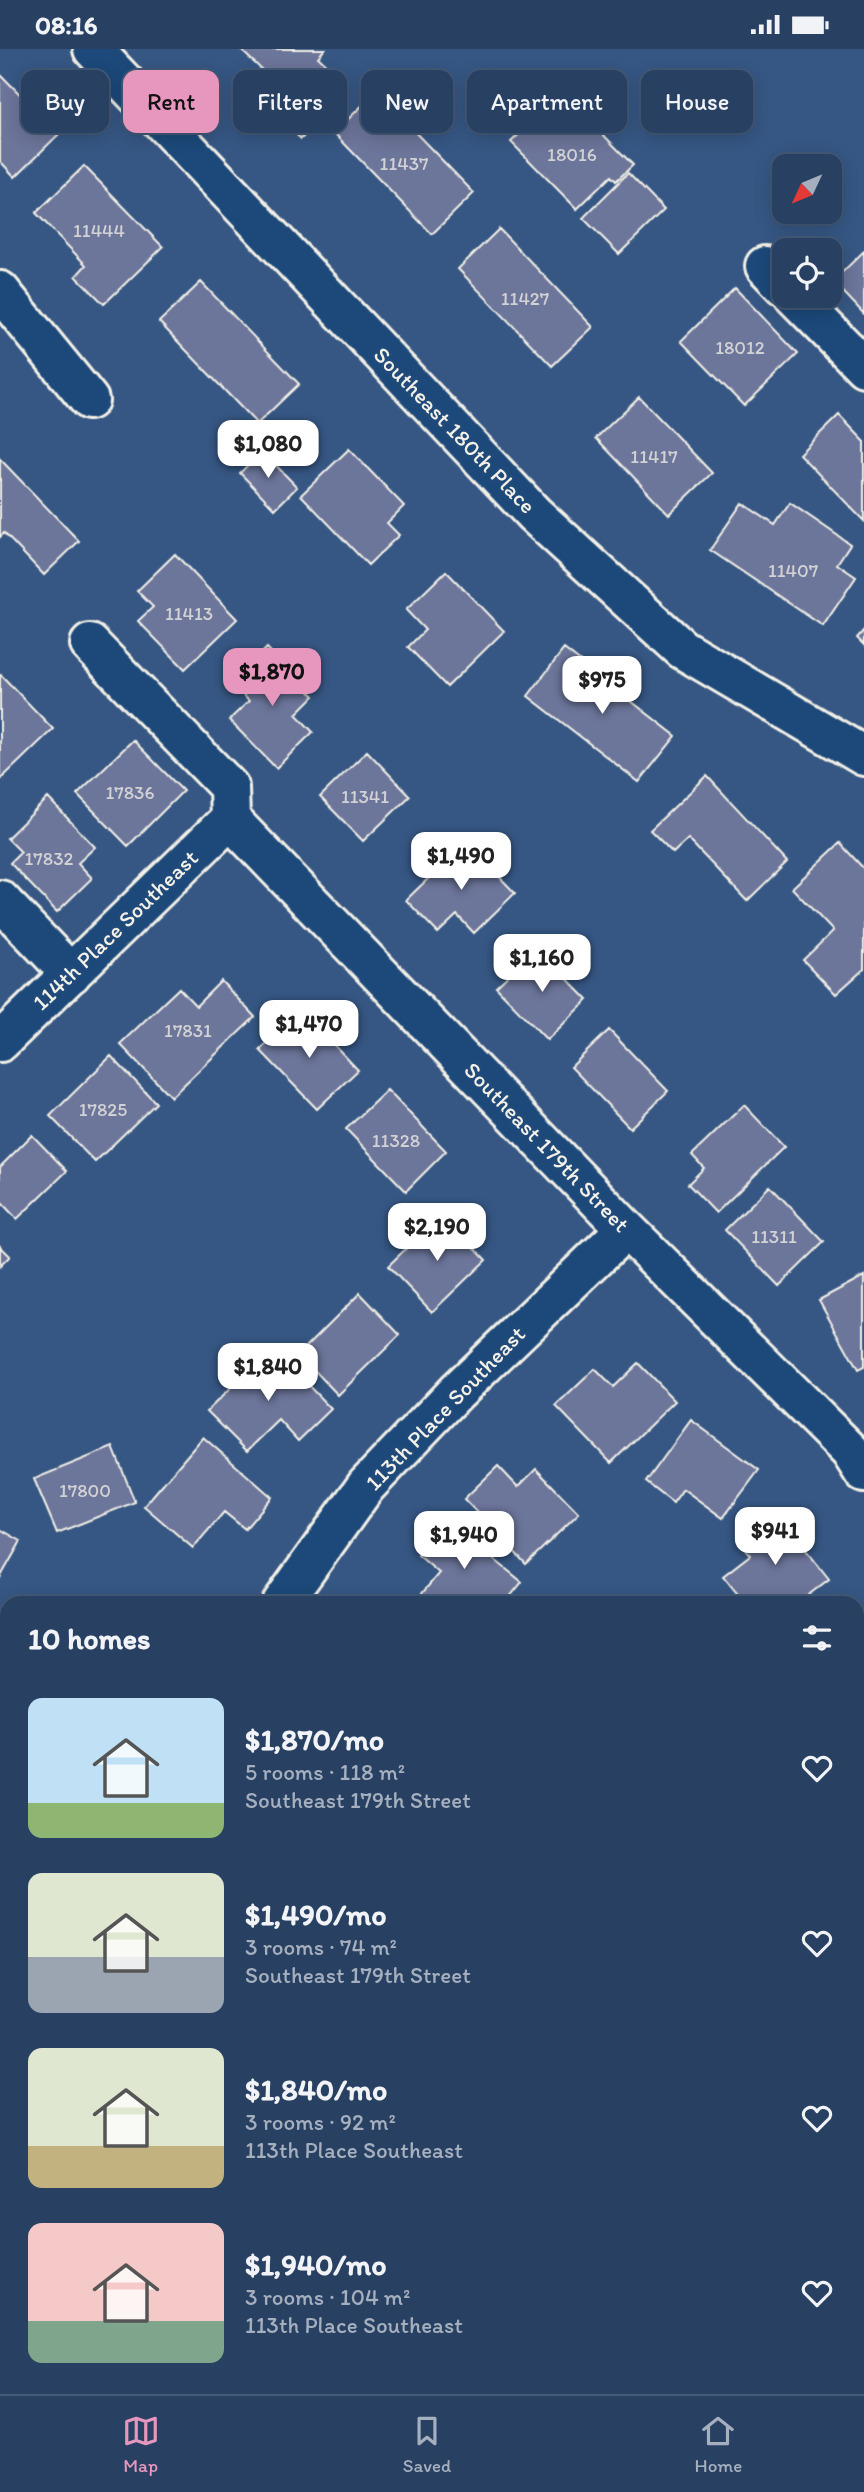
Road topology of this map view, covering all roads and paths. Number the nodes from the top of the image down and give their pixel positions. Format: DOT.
graph roads {
  1 [pos="93,49"];
  2 [pos="0,291"];
  3 [pos="806,308"];
  4 [pos="864,367"];
  5 [pos="89,400"];
  6 [pos="90,643"];
  7 [pos="864,756"];
  8 [pos="230,819"];
  9 [pos="0,900"];
  10 [pos="71,974"];
  11 [pos="0,1042"];
  12 [pos="626,1229"];
  13 [pos="864,1473"];
  14 [pos="287,1596"];
  1 -- 7 [label="street, Southeast 180th Place"];
  2 -- 5 [label="street"];
  3 -- 4 [label="street"];
  6 -- 8 [label="street"];
  8 -- 10 [label="street, 114th Place Southeast"];
  8 -- 12 [label="street, Southeast 179th Street"];
  9 -- 10 [label="street"];
  10 -- 11 [label="street, 114th Place Southeast"];
  12 -- 13 [label="street, Southeast 179th Street"];
  12 -- 14 [label="street, 113th Place Southeast"];
}
